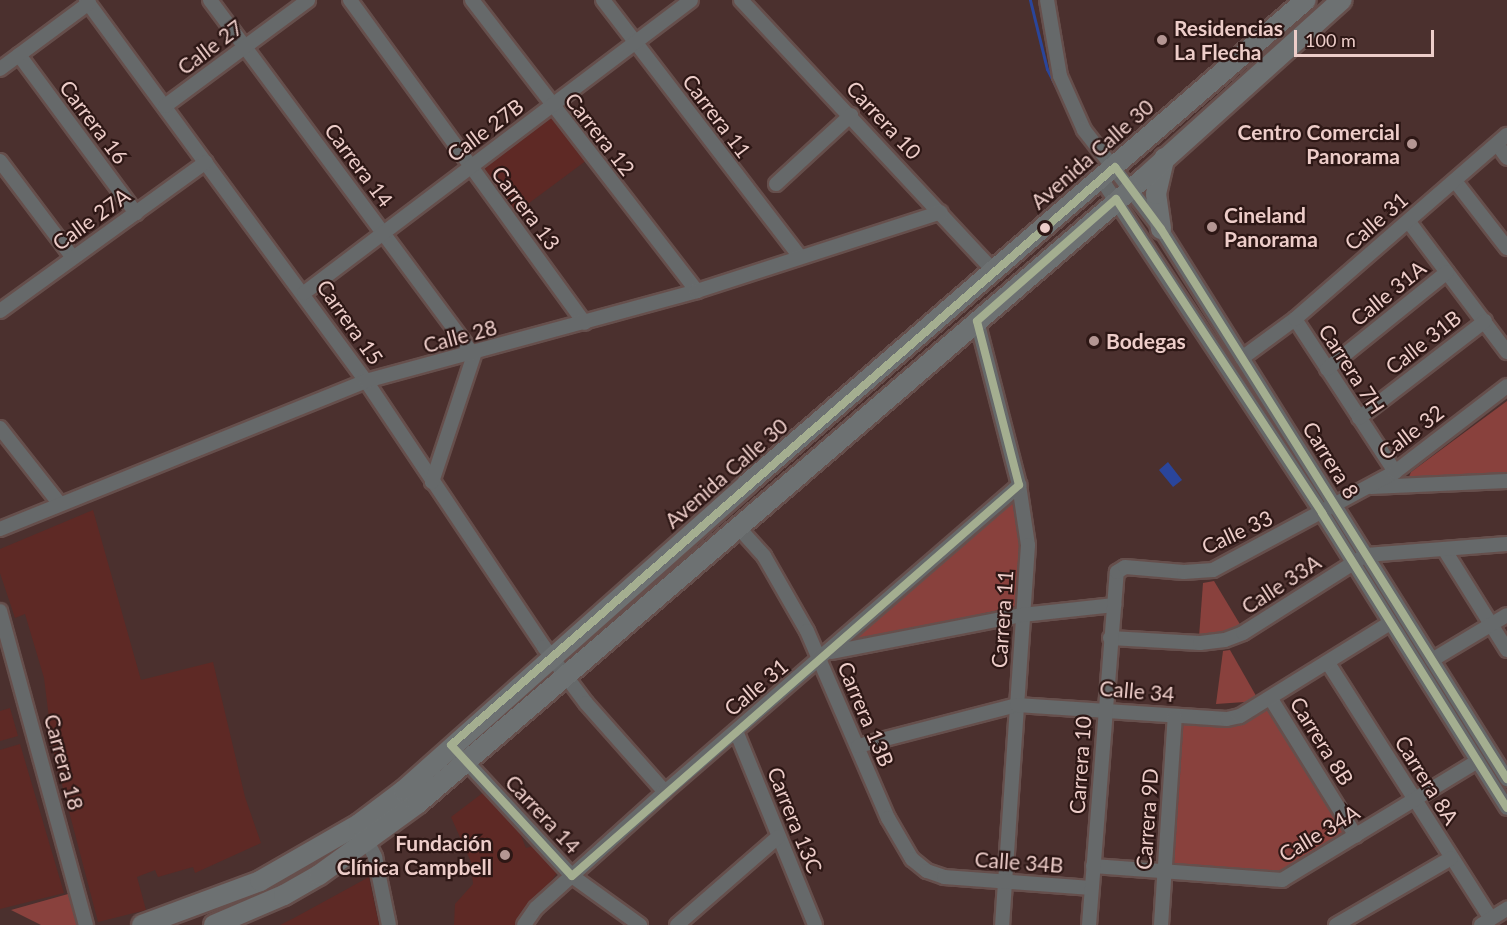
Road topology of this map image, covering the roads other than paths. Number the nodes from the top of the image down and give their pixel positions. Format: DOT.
graph roads {
  1 [pos="210,0"];
  2 [pos="308,0"];
  3 [pos="350,0"];
  4 [pos="472,0"];
  5 [pos="603,0"];
  6 [pos="691,0"];
  7 [pos="741,0"];
  8 [pos="1047,0"];
  9 [pos="1306,0"];
  10 [pos="1342,0"];
  11 [pos="88,2"];
  12 [pos="635,43"];
  13 [pos="245,47"];
  14 [pos="19,56"];
  15 [pos="2,64"];
  16 [pos="165,106"];
  17 [pos="551,106"];
  18 [pos="851,116"];
  19 [pos="1502,140"];
  20 [pos="1164,158"];
  21 [pos="1507,158"];
  22 [pos="0,161"];
  23 [pos="206,162"];
  24 [pos="469,168"];
  25 [pos="1107,172"];
  26 [pos="1455,181"];
  27 [pos="776,184"];
  28 [pos="1124,193"];
  29 [pos="941,212"];
  30 [pos="136,213"];
  31 [pos="1409,222"];
  32 [pos="1161,229"];
  33 [pos="383,233"];
  34 [pos="1507,249"];
  35 [pos="800,255"];
  36 [pos="73,258"];
  37 [pos="994,271"];
  38 [pos="1448,272"];
  39 [pos="697,291"];
  40 [pos="304,293"];
  41 [pos="2,305"];
  42 [pos="1295,319"];
  43 [pos="976,321"];
  44 [pos="1485,321"];
  45 [pos="585,323"];
  46 [pos="1507,352"];
  47 [pos="474,355"];
  48 [pos="1242,358"];
  49 [pos="1327,369"];
  50 [pos="366,381"];
  51 [pos="1507,386"];
  52 [pos="1359,418"];
  53 [pos="0,428"];
  54 [pos="1395,472"];
  55 [pos="1507,481"];
  56 [pos="432,482"];
  57 [pos="1019,485"];
  58 [pos="1368,488"];
  59 [pos="59,503"];
  60 [pos="1335,506"];
  61 [pos="1322,513"];
  62 [pos="738,527"];
  63 [pos="0,529"];
  64 [pos="1507,544"];
  65 [pos="1444,549"];
  66 [pos="1366,555"];
  67 [pos="1352,563"];
  68 [pos="1117,572"];
  69 [pos="1114,605"];
  70 [pos="0,611"];
  71 [pos="1022,615"];
  72 [pos="1507,615"];
  73 [pos="1390,623"];
  74 [pos="1491,624"];
  75 [pos="1110,638"];
  76 [pos="1507,650"];
  77 [pos="826,656"];
  78 [pos="552,657"];
  79 [pos="1432,660"];
  80 [pos="1328,663"];
  81 [pos="567,677"];
  82 [pos="1271,699"];
  83 [pos="1017,705"];
  84 [pos="1106,708"];
  85 [pos="1175,716"];
  86 [pos="736,730"];
  87 [pos="451,745"];
  88 [pos="858,746"];
  89 [pos="1478,761"];
  90 [pos="466,762"];
  91 [pos="1507,779"];
  92 [pos="665,792"];
  93 [pos="1415,801"];
  94 [pos="1507,808"];
  95 [pos="1356,836"];
  96 [pos="778,837"];
  97 [pos="368,843"];
  98 [pos="1451,858"];
  99 [pos="1093,866"];
  100 [pos="1164,871"];
  101 [pos="572,876"];
  102 [pos="944,877"];
  103 [pos="1004,883"];
  104 [pos="1092,888"];
  105 [pos="1507,909"];
  106 [pos="1486,922"];
  107 [pos="86,925"];
  108 [pos="142,925"];
  109 [pos="214,925"];
  110 [pos="389,925"];
  111 [pos="524,925"];
  112 [pos="640,925"];
  113 [pos="677,925"];
  114 [pos="815,925"];
  115 [pos="1002,925"];
  116 [pos="1089,925"];
  117 [pos="1161,925"];
  118 [pos="1336,925"];
  1 -- 13 [label="street, Carrera 14"];
  2 -- 13 [label="street, Calle 27"];
  3 -- 24 [label="street, Carrera 13"];
  4 -- 17 [label="street, Carrera 12"];
  5 -- 12 [label="street, Carrera 11"];
  6 -- 12 [label="street, Calle 27B"];
  7 -- 18 [label="street, Carrera 10"];
  8 -- 25 [label="street, Carrera 8"];
  9 -- 25 [label="highway, Avenida Calle 30"];
  10 -- 20 [label="highway"];
  11 -- 14 [label="street"];
  11 -- 16 [label="street, Carrera 15"];
  12 -- 17 [label="street, Calle 27B"];
  12 -- 35 [label="street, Carrera 11"];
  13 -- 16 [label="street, Calle 27"];
  13 -- 33 [label="street, Carrera 14"];
  14 -- 15 [label="street"];
  14 -- 30 [label="street, Carrera 16"];
  16 -- 23 [label="street, Carrera 15"];
  17 -- 24 [label="street, Calle 27B"];
  17 -- 39 [label="street, Carrera 12"];
  18 -- 27 [label="street"];
  18 -- 29 [label="street, Carrera 10"];
  19 -- 21 [label="street"];
  19 -- 26 [label="street, Calle 31"];
  20 -- 28 [label="highway"];
  20 -- 32 [label="highway"];
  22 -- 36 [label="street"];
  23 -- 30 [label="street, Calle 27A"];
  23 -- 40 [label="street, Carrera 15"];
  24 -- 33 [label="street, Calle 27B"];
  24 -- 45 [label="street, Carrera 13"];
  25 -- 28 [label="street, Carrera 8"];
  25 -- 37 [label="highway, Avenida Calle 30"];
  26 -- 31 [label="street, Calle 31"];
  26 -- 34 [label="street"];
  28 -- 32 [label="street, Carrera 8"];
  28 -- 43 [label="highway"];
  28 -- 61 [label="street, Carrera 8"];
  29 -- 35 [label="street, Calle 28"];
  29 -- 37 [label="street, Carrera 10"];
  30 -- 36 [label="street, Calle 27A"];
  31 -- 38 [label="street"];
  31 -- 42 [label="street, Calle 31"];
  32 -- 48 [label="street, Carrera 8"];
  33 -- 40 [label="street, Calle 27B"];
  33 -- 47 [label="street, Carrera 14"];
  35 -- 39 [label="street, Calle 28"];
  36 -- 41 [label="street, Calle 27A"];
  37 -- 78 [label="highway, Avenida Calle 30"];
  38 -- 44 [label="street"];
  38 -- 49 [label="street, Calle 31A"];
  39 -- 45 [label="street, Calle 28"];
  40 -- 50 [label="street, Carrera 15"];
  42 -- 48 [label="street, Calle 31"];
  42 -- 49 [label="street, Carrera 7H"];
  43 -- 57 [label="street, Carrera 11"];
  43 -- 62 [label="highway"];
  44 -- 46 [label="street"];
  44 -- 52 [label="street, Calle 31B"];
  45 -- 47 [label="street, Calle 28"];
  47 -- 50 [label="street, Calle 28"];
  47 -- 56 [label="street"];
  48 -- 60 [label="street, Carrera 8"];
  49 -- 52 [label="street, Carrera 7H"];
  50 -- 56 [label="street, Carrera 15"];
  50 -- 59 [label="street, Calle 28"];
  51 -- 54 [label="street, Calle 32"];
  52 -- 54 [label="street, Carrera 7H"];
  53 -- 59 [label="street"];
  54 -- 58 [label="street, Calle 32"];
  55 -- 58 [label="street"];
  56 -- 78 [label="street, Carrera 15"];
  57 -- 71 [label="street, Carrera 11"];
  57 -- 77 [label="street, Calle 31"];
  58 -- 60 [label="street, Calle 32"];
  59 -- 63 [label="street, Calle 28"];
  60 -- 61 [label="street, Calle 33"];
  60 -- 66 [label="street, Carrera 8"];
  61 -- 67 [label="street, Carrera 8"];
  61 -- 68 [label="street, Calle 33"];
  62 -- 77 [label="street, Carrera 13B"];
  62 -- 81 [label="highway"];
  64 -- 65 [label="street, Calle 33A"];
  65 -- 66 [label="street, Calle 33A"];
  65 -- 74 [label="street"];
  66 -- 67 [label="street, Calle 33A"];
  66 -- 79 [label="street, Carrera 8"];
  67 -- 73 [label="street, Carrera 8"];
  67 -- 75 [label="street, Calle 33A"];
  68 -- 69 [label="street, Carrera 10"];
  69 -- 71 [label="street"];
  69 -- 75 [label="street, Carrera 10"];
  70 -- 107 [label="street, Carrera 18"];
  71 -- 77 [label="street"];
  71 -- 83 [label="street, Carrera 11"];
  72 -- 74 [label="street"];
  73 -- 80 [label="street, Calle 34"];
  73 -- 89 [label="street, Carrera 8"];
  74 -- 76 [label="street"];
  74 -- 79 [label="street"];
  75 -- 84 [label="street, Carrera 10"];
  77 -- 86 [label="street, Calle 31"];
  77 -- 88 [label="street, Carrera 13B"];
  78 -- 81 [label="street, Carrera 15"];
  78 -- 87 [label="highway, Avenida Calle 30"];
  79 -- 91 [label="street, Carrera 8"];
  80 -- 82 [label="street, Calle 34"];
  80 -- 93 [label="street, Carrera 8A"];
  81 -- 90 [label="highway"];
  81 -- 92 [label="street"];
  82 -- 85 [label="street, Calle 34"];
  82 -- 95 [label="street, Carrera 8B"];
  83 -- 84 [label="street, Calle 34"];
  83 -- 88 [label="street, Calle 34"];
  83 -- 103 [label="street, Carrera 11"];
  84 -- 85 [label="street, Calle 34"];
  84 -- 99 [label="street, Carrera 10"];
  85 -- 100 [label="street, Carrera 9D"];
  86 -- 92 [label="street, Calle 31"];
  86 -- 96 [label="street, Carrera 13C"];
  87 -- 90 [label="street, Carrera 14"];
  87 -- 108 [label="highway, Avenida Calle 30"];
  88 -- 102 [label="street, Carrera 13B"];
  89 -- 93 [label="street, Calle 34A"];
  89 -- 94 [label="street, Carrera 8"];
  90 -- 97 [label="highway"];
  90 -- 101 [label="street, Carrera 14"];
  92 -- 101 [label="street, Calle 31"];
  93 -- 95 [label="street, Calle 34A"];
  93 -- 98 [label="street, Carrera 8A"];
  95 -- 100 [label="street, Calle 34A"];
  96 -- 113 [label="street"];
  96 -- 114 [label="street, Carrera 13C"];
  97 -- 109 [label="highway"];
  97 -- 110 [label="street"];
  98 -- 106 [label="street, Carrera 8A"];
  98 -- 118 [label="street"];
  99 -- 100 [label="street, Calle 34A"];
  99 -- 104 [label="street, Carrera 10"];
  100 -- 117 [label="street, Carrera 9D"];
  101 -- 111 [label="street, Calle 31"];
  101 -- 112 [label="street, Carrera 14"];
  102 -- 103 [label="street, Calle 34B"];
  103 -- 104 [label="street, Calle 34B"];
  103 -- 115 [label="street, Carrera 11"];
  104 -- 116 [label="street, Carrera 10"];
  105 -- 106 [label="street"];
}
